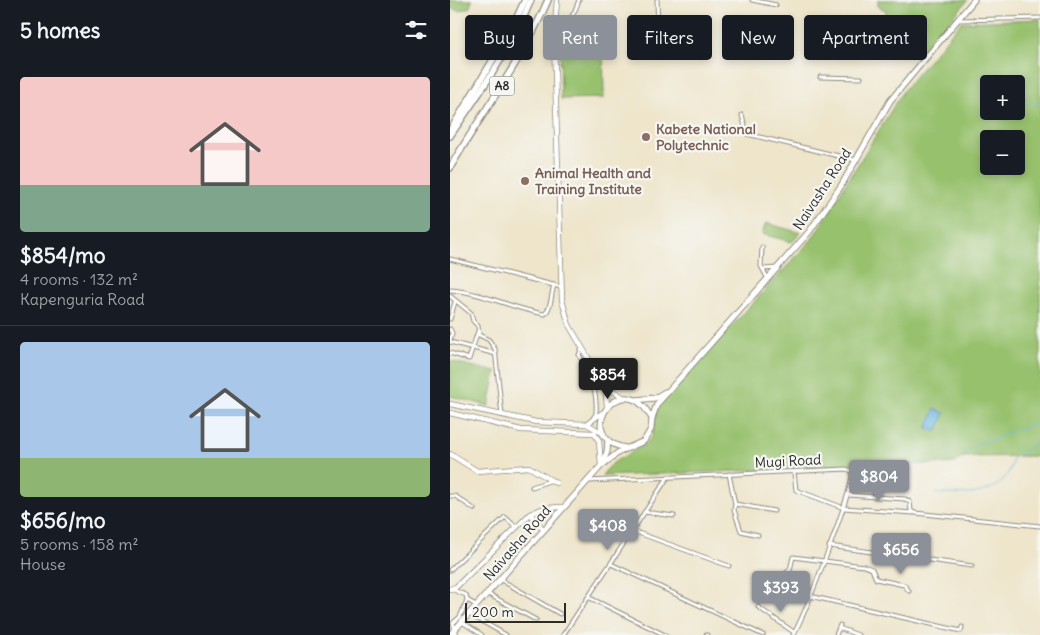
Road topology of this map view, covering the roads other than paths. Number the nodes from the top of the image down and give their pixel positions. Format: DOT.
graph roads {
  1 [pos="525,0"];
  2 [pos="531,0"];
  3 [pos="548,0"];
  4 [pos="557,0"];
  5 [pos="580,0"];
  6 [pos="656,0"];
  7 [pos="752,0"];
  8 [pos="974,0"];
  9 [pos="776,5"];
  10 [pos="555,15"];
  11 [pos="572,15"];
  12 [pos="657,15"];
  13 [pos="1040,18"];
  14 [pos="957,20"];
  15 [pos="555,60"];
  16 [pos="820,77"];
  17 [pos="861,78"];
  18 [pos="742,115"];
  19 [pos="450,131"];
  20 [pos="450,136"];
  21 [pos="855,160"];
  22 [pos="450,168"];
  23 [pos="762,247"];
  24 [pos="450,260"];
  25 [pos="780,268"];
  26 [pos="763,269"];
  27 [pos="769,280"];
  28 [pos="554,285"];
  29 [pos="561,287"];
  30 [pos="450,290"];
  31 [pos="450,296"];
  32 [pos="455,302"];
  33 [pos="450,319"];
  34 [pos="450,329"];
  35 [pos="478,331"];
  36 [pos="450,342"];
  37 [pos="582,347"];
  38 [pos="472,348"];
  39 [pos="450,353"];
  40 [pos="496,354"];
  41 [pos="677,381"];
  42 [pos="604,385"];
  43 [pos="624,398"];
  44 [pos="635,400"];
  45 [pos="450,404"];
  46 [pos="607,406"];
  47 [pos="450,413"];
  48 [pos="602,413"];
  49 [pos="502,416"];
  50 [pos="652,418"];
  51 [pos="536,422"];
  52 [pos="588,424"];
  53 [pos="536,430"];
  54 [pos="604,434"];
  55 [pos="608,440"];
  56 [pos="626,448"];
  57 [pos="450,454"];
  58 [pos="600,467"];
  59 [pos="794,472"];
  60 [pos="729,474"];
  61 [pos="669,477"];
  62 [pos="588,481"];
  63 [pos="554,482"];
  64 [pos="532,487"];
  65 [pos="848,495"];
  66 [pos="450,496"];
  67 [pos="735,504"];
  68 [pos="563,506"];
  69 [pos="844,508"];
  70 [pos="474,509"];
  71 [pos="774,511"];
  72 [pos="644,512"];
  73 [pos="912,513"];
  74 [pos="530,514"];
  75 [pos="674,516"];
  76 [pos="1040,526"];
  77 [pos="517,528"];
  78 [pos="544,529"];
  79 [pos="633,530"];
  80 [pos="758,535"];
  81 [pos="829,546"];
  82 [pos="824,560"];
  83 [pos="611,564"];
  84 [pos="729,566"];
  85 [pos="972,566"];
  86 [pos="450,570"];
  87 [pos="787,572"];
  88 [pos="501,580"];
  89 [pos="450,588"];
  90 [pos="908,591"];
  91 [pos="488,594"];
  92 [pos="810,596"];
  93 [pos="588,598"];
  94 [pos="467,600"];
  95 [pos="476,606"];
  96 [pos="758,607"];
  97 [pos="468,614"];
  98 [pos="560,614"];
  99 [pos="536,620"];
  100 [pos="462,622"];
  101 [pos="962,627"];
  102 [pos="456,632"];
  103 [pos="794,634"];
  104 [pos="450,635"];
  105 [pos="482,635"];
  106 [pos="506,635"];
  107 [pos="563,635"];
  108 [pos="665,635"];
  109 [pos="763,635"];
  110 [pos="836,635"];
  111 [pos="858,635"];
  1 -- 19 [label="highway"];
  2 -- 20 [label="highway, A8"];
  3 -- 22 [label="highway, A8"];
  4 -- 10 [label="street"];
  5 -- 11 [label="street"];
  6 -- 12 [label="street"];
  7 -- 9 [label="street"];
  8 -- 14 [label="main road, Naivasha Road"];
  13 -- 14 [label="street"];
  14 -- 21 [label="main road, Naivasha Road"];
  15 -- 29 [label="street"];
  16 -- 17 [label="street"];
  18 -- 21 [label="street"];
  21 -- 25 [label="main road, Naivasha Road"];
  23 -- 26 [label="street"];
  24 -- 28 [label="street"];
  25 -- 26 [label="street"];
  25 -- 27 [label="main road, Naivasha Road"];
  26 -- 27 [label="street"];
  27 -- 41 [label="main road, Naivasha Road"];
  28 -- 29 [label="street"];
  28 -- 30 [label="street"];
  29 -- 37 [label="street"];
  31 -- 32 [label="street"];
  32 -- 33 [label="street"];
  32 -- 35 [label="street"];
  34 -- 36 [label="street"];
  35 -- 38 [label="street"];
  35 -- 40 [label="street"];
  36 -- 38 [label="street"];
  37 -- 42 [label="street"];
  37 -- 52 [label="street"];
  38 -- 39 [label="street"];
  38 -- 40 [label="street"];
  40 -- 49 [label="street"];
  41 -- 44 [label="main road, Naivasha Road"];
  41 -- 50 [label="main road, Naivasha Road"];
  42 -- 43 [label="street"];
  42 -- 46 [label="street"];
  43 -- 44 [label="main road"];
  43 -- 46 [label="main road"];
  44 -- 50 [label="main road"];
  45 -- 49 [label="street"];
  46 -- 48 [label="main road"];
  47 -- 53 [label="street"];
  48 -- 52 [label="street"];
  48 -- 54 [label="main road"];
  49 -- 51 [label="street"];
  50 -- 56 [label="main road"];
  51 -- 52 [label="street"];
  51 -- 53 [label="street"];
  52 -- 54 [label="street"];
  53 -- 58 [label="street"];
  54 -- 55 [label="main road"];
  55 -- 56 [label="main road"];
  55 -- 58 [label="main road"];
  56 -- 58 [label="main road, Naivasha Road"];
  57 -- 63 [label="street"];
  58 -- 62 [label="main road, Naivasha Road"];
  59 -- 60 [label="street, Mugi Road"];
  59 -- 65 [label="street, Mugi Road"];
  59 -- 69 [label="street"];
  60 -- 61 [label="street, Mugi Road"];
  60 -- 67 [label="street"];
  61 -- 62 [label="street, Mugi Road"];
  61 -- 72 [label="street"];
  62 -- 68 [label="main road, Naivasha Road"];
  63 -- 64 [label="street"];
  65 -- 69 [label="street, Mugi Road"];
  65 -- 73 [label="street"];
  66 -- 70 [label="street"];
  67 -- 71 [label="street"];
  67 -- 80 [label="street"];
  68 -- 74 [label="street"];
  68 -- 78 [label="main road, Naivasha Road"];
  69 -- 73 [label="street"];
  69 -- 81 [label="street, Mugi Road"];
  72 -- 75 [label="street"];
  72 -- 79 [label="street"];
  73 -- 76 [label="street"];
  74 -- 77 [label="street"];
  74 -- 78 [label="street"];
  77 -- 86 [label="street"];
  77 -- 89 [label="street"];
  78 -- 88 [label="main road, Naivasha Road"];
  79 -- 83 [label="street"];
  79 -- 84 [label="street"];
  81 -- 82 [label="street, Mugi Road"];
  81 -- 85 [label="street"];
  82 -- 87 [label="street"];
  82 -- 90 [label="street"];
  82 -- 92 [label="street, Mugi Road"];
  83 -- 93 [label="street"];
  83 -- 109 [label="street"];
  88 -- 91 [label="main road, Naivasha Road"];
  88 -- 98 [label="street"];
  89 -- 94 [label="street"];
  91 -- 95 [label="main road, Naivasha Road"];
  91 -- 99 [label="street"];
  92 -- 101 [label="street"];
  92 -- 103 [label="street, Mugi Road"];
  93 -- 107 [label="street"];
  93 -- 108 [label="street"];
  94 -- 95 [label="street"];
  94 -- 102 [label="street"];
  95 -- 97 [label="main road, Naivasha Road"];
  96 -- 103 [label="street"];
  97 -- 100 [label="main road, Naivasha Road"];
  97 -- 106 [label="street"];
  100 -- 102 [label="main road, Naivasha Road"];
  100 -- 105 [label="street"];
  102 -- 104 [label="main road, Naivasha Road"];
  110 -- 111 [label="street"];
}
